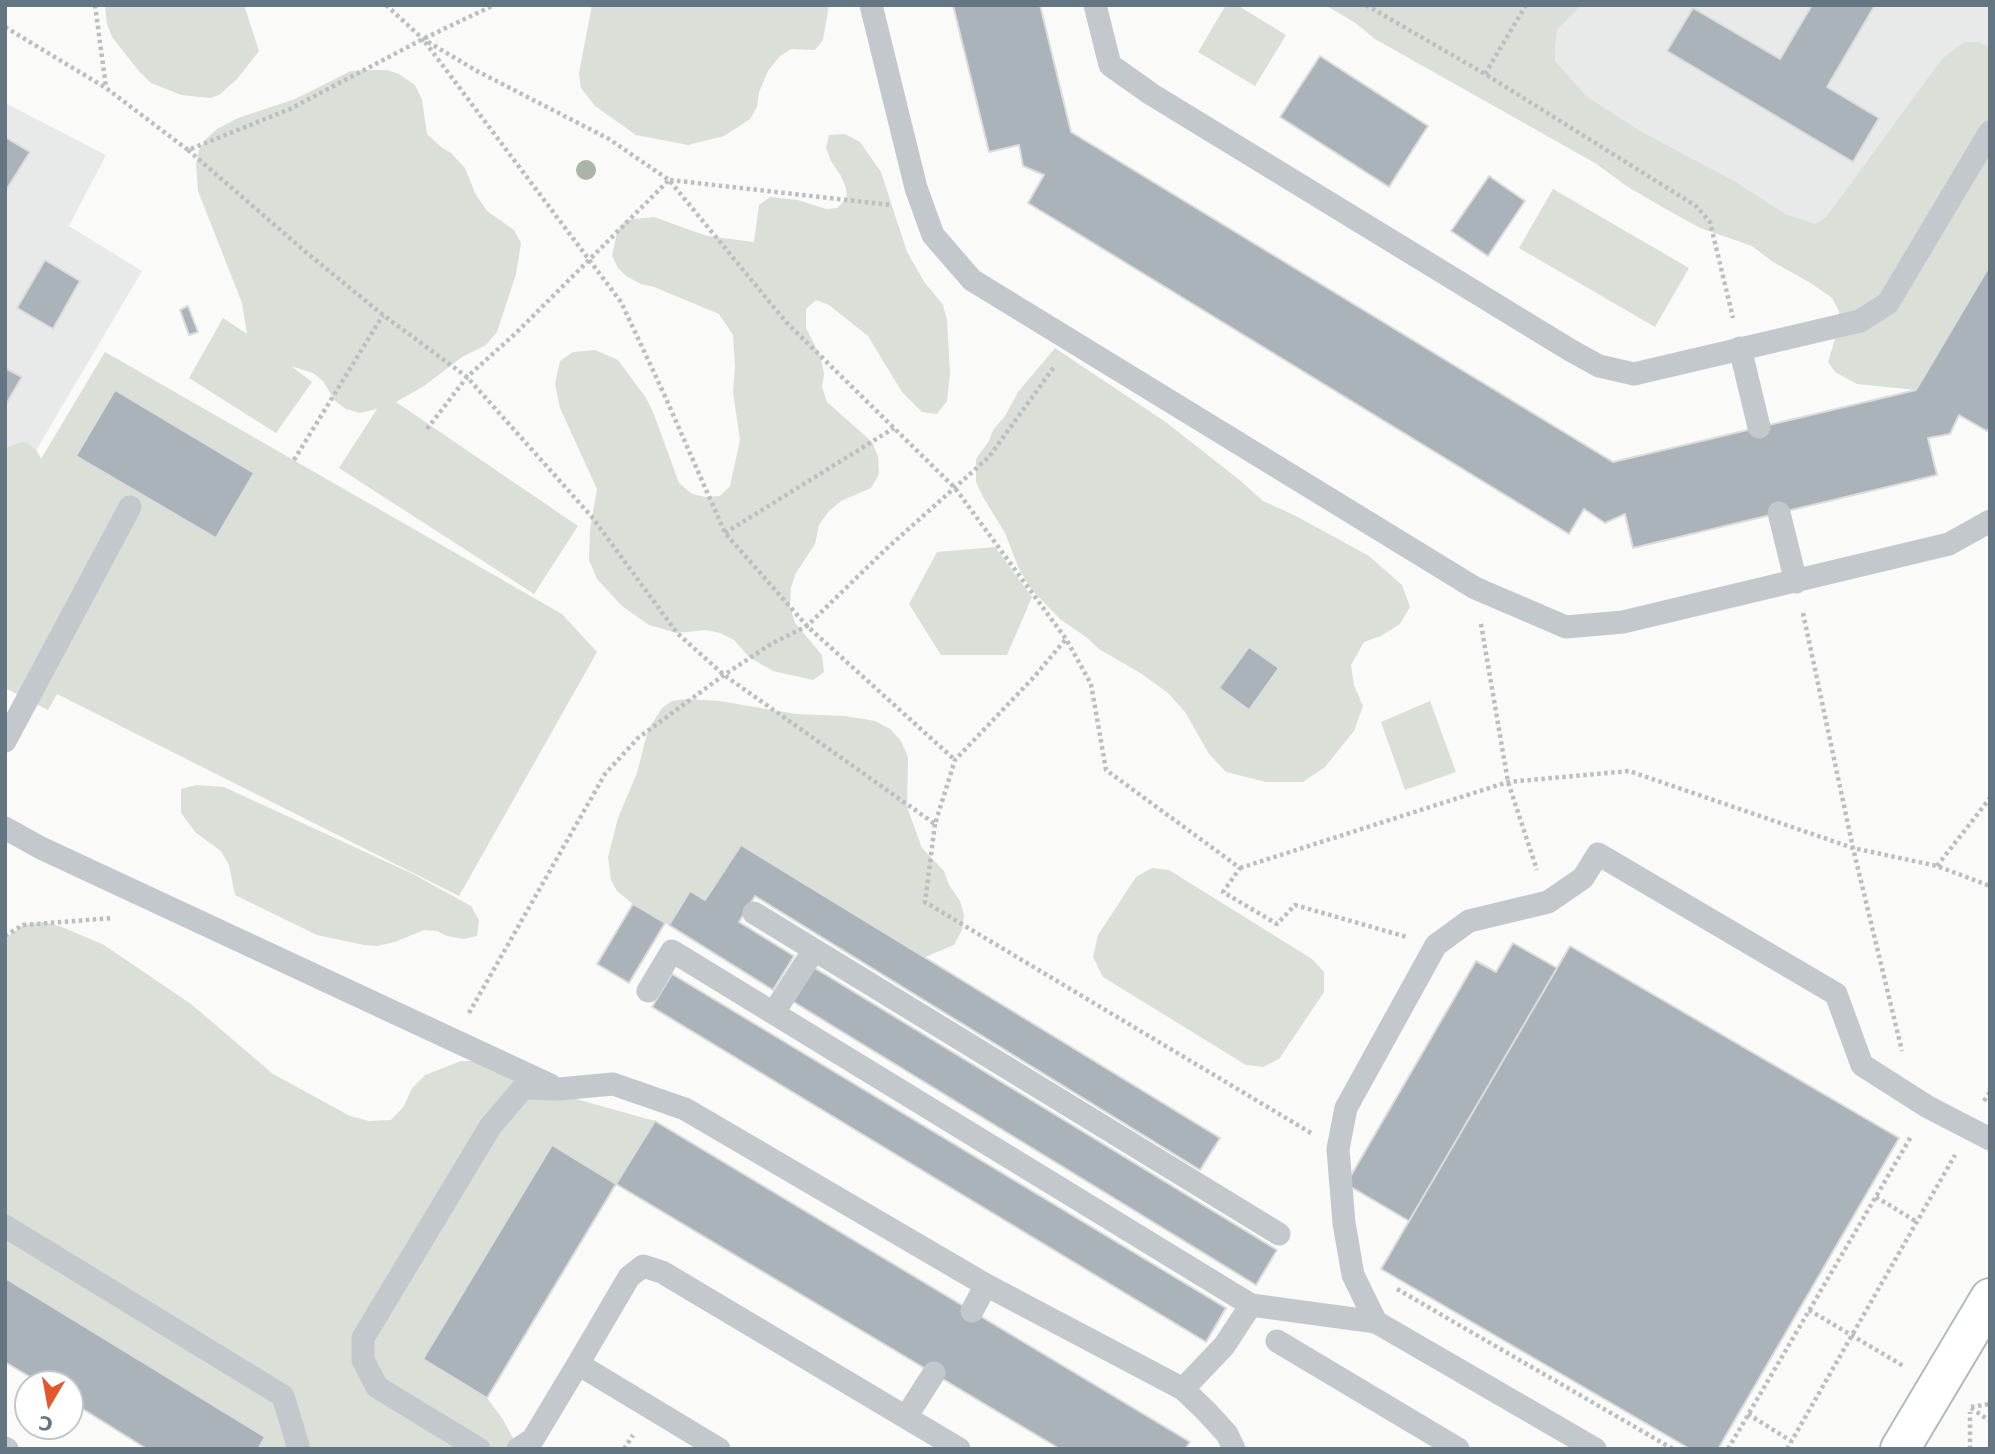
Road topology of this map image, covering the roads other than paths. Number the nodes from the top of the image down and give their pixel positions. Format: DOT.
graph roads {
  1 [pos="1095,5"];
  2 [pos="878,7"];
  3 [pos="1990,132"];
  4 [pos="1740,348"];
  5 [pos="1759,427"];
  6 [pos="130,507"];
  7 [pos="1779,513"];
  8 [pos="1990,521"];
  9 [pos="1796,582"];
  10 [pos="5,741"];
  11 [pos="5,828"];
  12 [pos="754,913"];
  13 [pos="814,950"];
  14 [pos="648,991"];
  15 [pos="774,1012"];
  16 [pos="559,1089"];
  17 [pos="1990,1139"];
  18 [pos="5,1226"];
  19 [pos="1279,1234"];
  20 [pos="986,1285"];
  21 [pos="1990,1298"];
  22 [pos="1251,1305"];
  23 [pos="972,1311"];
  24 [pos="1376,1322"];
  25 [pos="1277,1341"];
  26 [pos="578,1364"];
  27 [pos="934,1373"];
  28 [pos="1183,1389"];
  29 [pos="906,1417"];
  30 [pos="299,1449"];
  31 [pos="479,1449"];
  32 [pos="518,1449"];
  33 [pos="719,1449"];
  34 [pos="959,1449"];
  35 [pos="1234,1449"];
  36 [pos="1458,1449"];
  37 [pos="1595,1449"];
  38 [pos="1900,1449"];
  1 -- 4 [label="lane"];
  2 -- 9 [label="lane"];
  3 -- 4 [label="lane"];
  4 -- 5 [label="lane"];
  6 -- 10 [label="lane"];
  7 -- 9 [label="lane"];
  8 -- 9 [label="lane"];
  11 -- 16 [label="lane"];
  12 -- 13 [label="lane"];
  13 -- 15 [label="lane"];
  13 -- 19 [label="lane"];
  14 -- 15 [label="lane"];
  15 -- 22 [label="lane"];
  16 -- 20 [label="lane"];
  16 -- 31 [label="lane"];
  17 -- 24 [label="lane"];
  18 -- 30 [label="lane"];
  20 -- 23 [label="lane"];
  20 -- 28 [label="lane"];
  21 -- 38 [label="street"];
  22 -- 24 [label="lane"];
  22 -- 28 [label="lane"];
  24 -- 37 [label="lane"];
  25 -- 36 [label="lane"];
  26 -- 29 [label="lane"];
  26 -- 32 [label="lane"];
  26 -- 33 [label="lane"];
  27 -- 29 [label="lane"];
  28 -- 35 [label="lane"];
  29 -- 34 [label="lane"];
}
